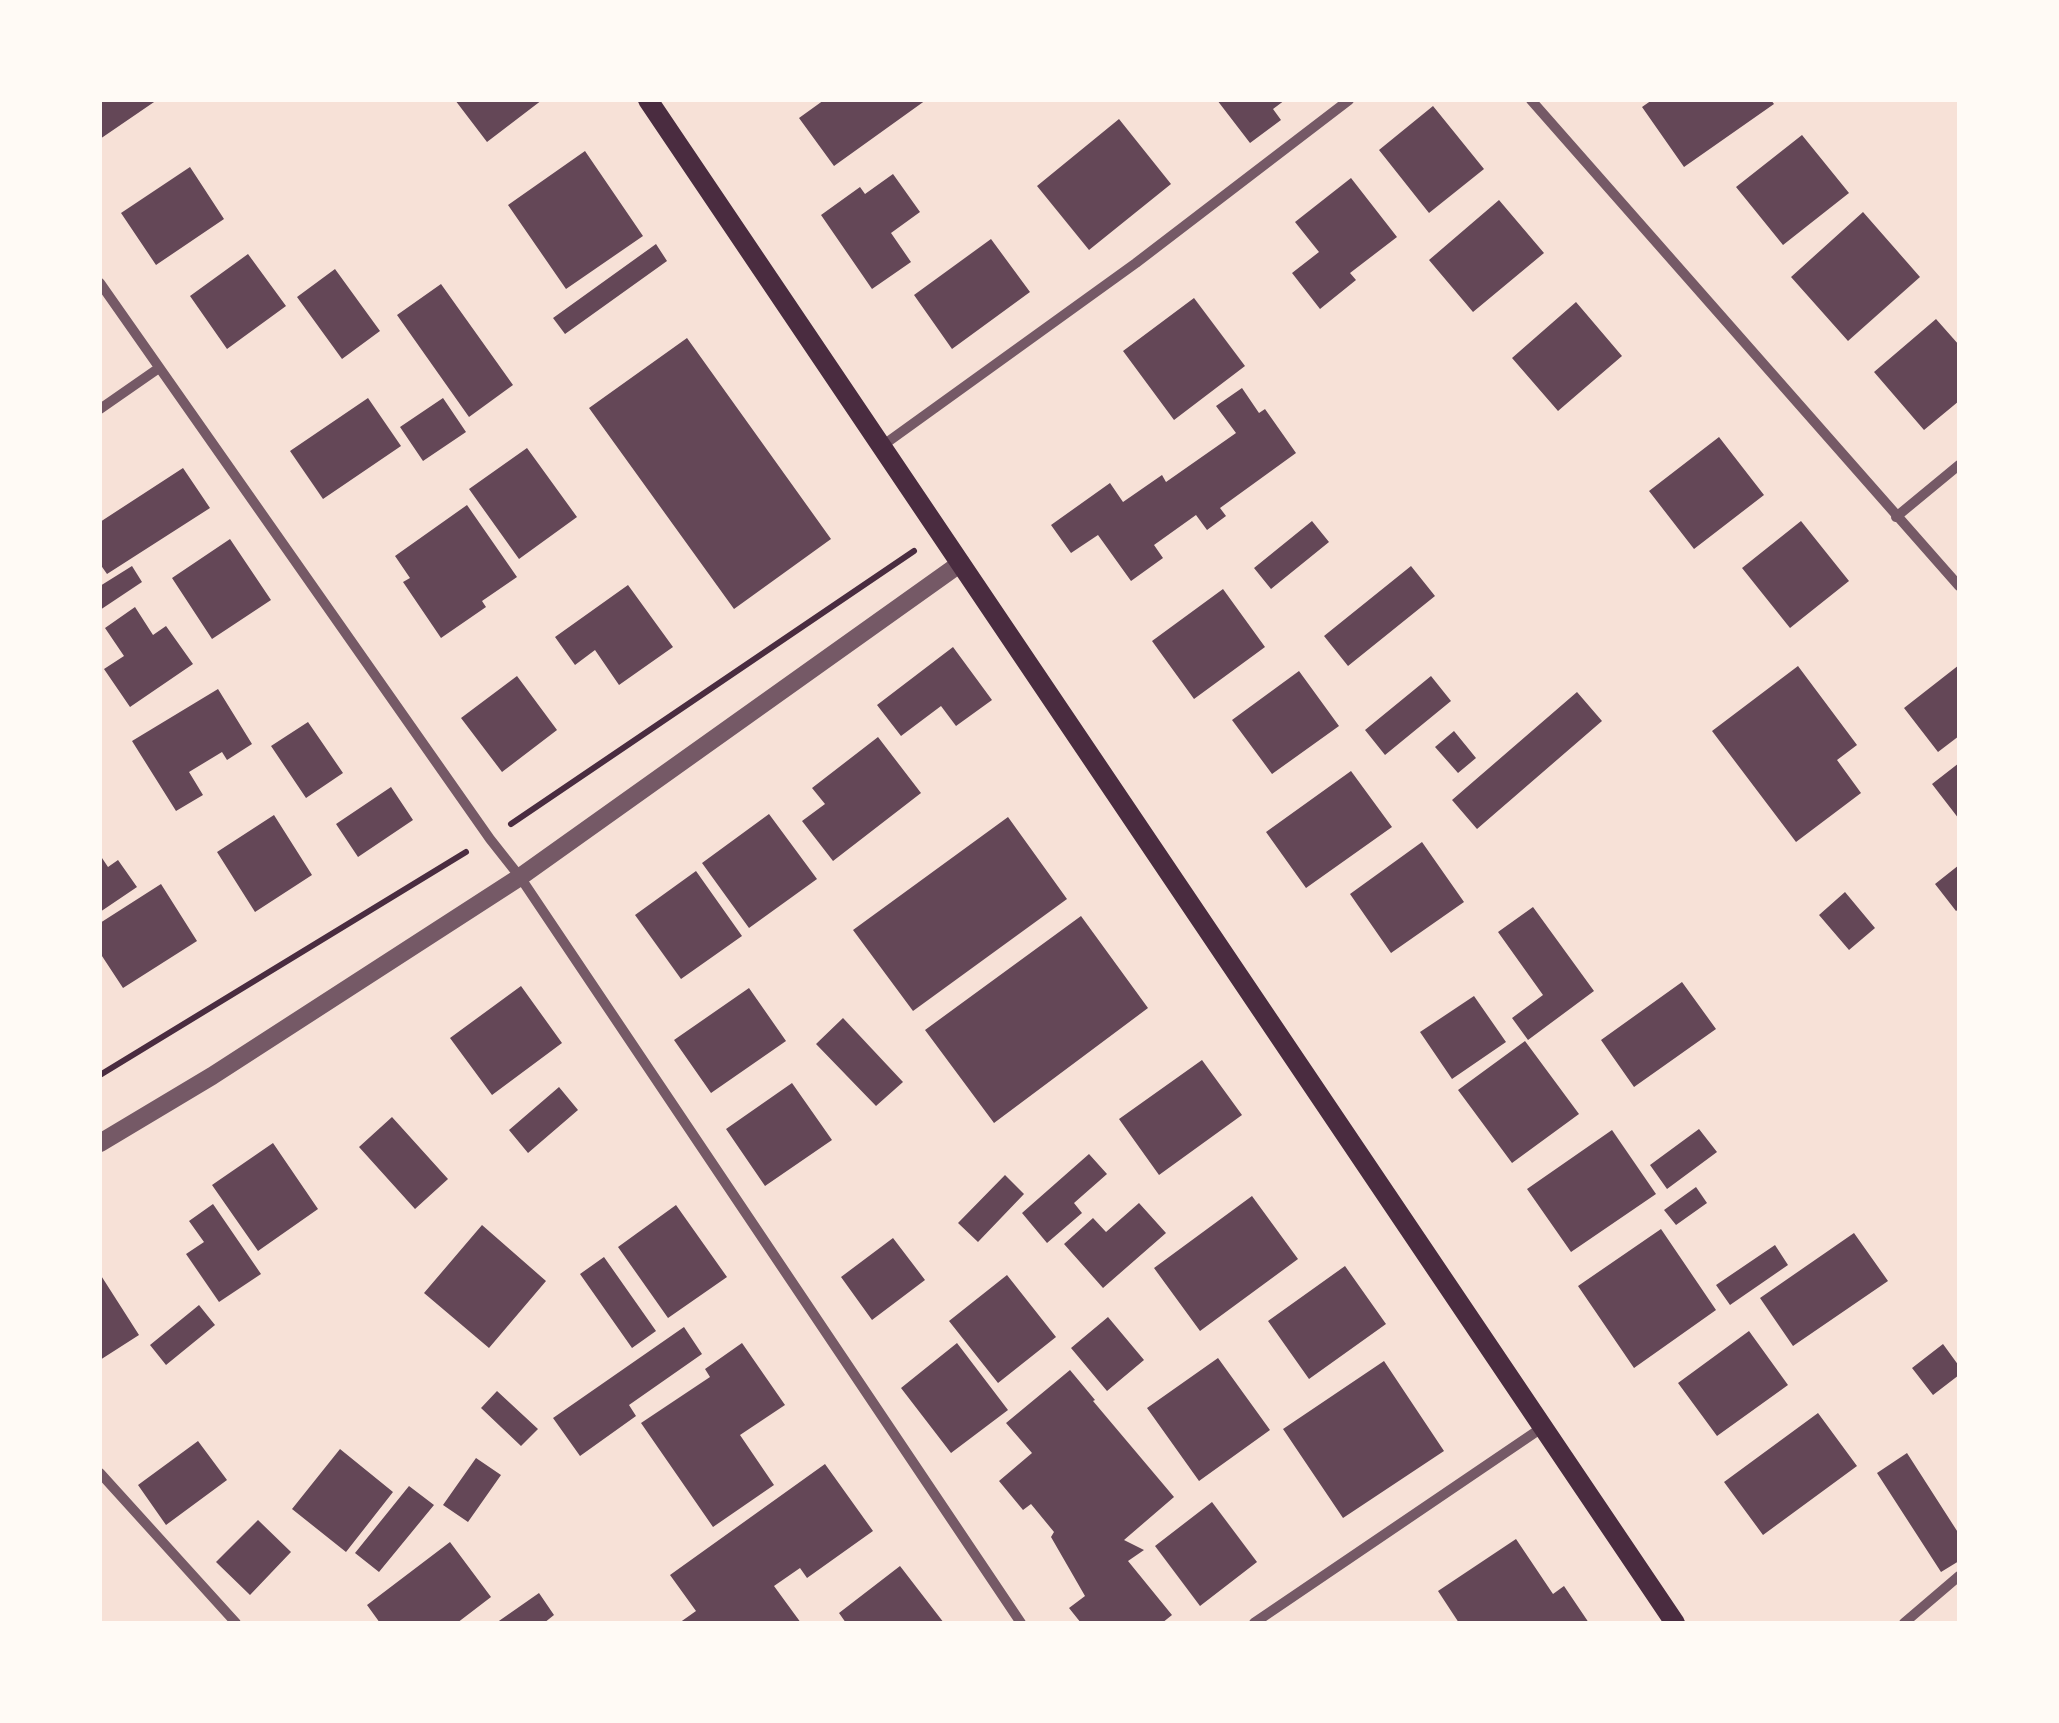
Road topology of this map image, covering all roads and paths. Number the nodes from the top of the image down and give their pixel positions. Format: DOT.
graph roads {
  1 [pos="648,100"];
  2 [pos="1349,100"];
  3 [pos="1530,100"];
  4 [pos="100,284"];
  5 [pos="159,368"];
  6 [pos="100,409"];
  7 [pos="882,446"];
  8 [pos="1959,465"];
  9 [pos="1896,517"];
  10 [pos="940,533"];
  11 [pos="960,564"];
  12 [pos="1959,586"];
  13 [pos="490,838"];
  14 [pos="520,876"];
  15 [pos="100,1075"];
  16 [pos="100,1142"];
  17 [pos="1543,1426"];
  18 [pos="100,1473"];
  19 [pos="1959,1576"];
  20 [pos="236,1623"];
  21 [pos="1021,1623"];
  22 [pos="1254,1623"];
  23 [pos="1675,1623"];
  24 [pos="1904,1623"];
  1 -- 7 [label="main road"];
  2 -- 7 [label="street"];
  3 -- 9 [label="street"];
  4 -- 5 [label="street"];
  5 -- 6 [label="street"];
  5 -- 13 [label="street"];
  7 -- 10 [label="main road"];
  8 -- 9 [label="street"];
  9 -- 12 [label="street"];
  10 -- 11 [label="main road"];
  10 -- 13 [label="path"];
  11 -- 14 [label="street"];
  11 -- 17 [label="main road"];
  13 -- 14 [label="street"];
  13 -- 15 [label="path"];
  14 -- 16 [label="street"];
  14 -- 21 [label="street"];
  17 -- 22 [label="street"];
  17 -- 23 [label="main road"];
  18 -- 20 [label="street"];
  19 -- 24 [label="street"];
}
